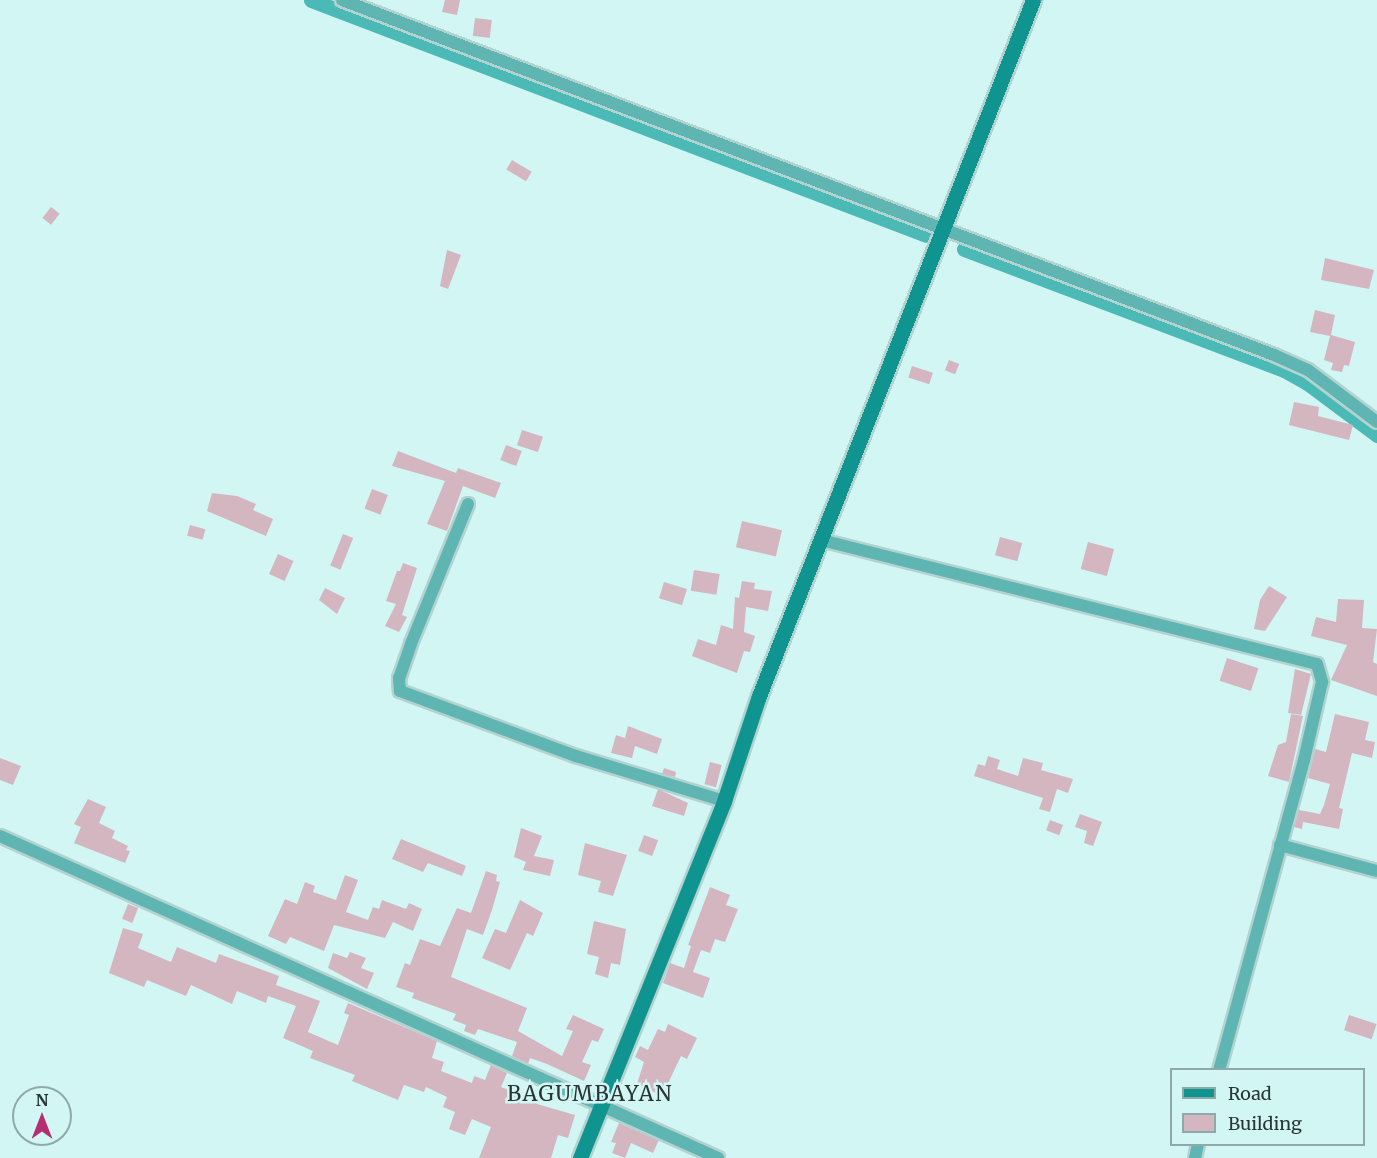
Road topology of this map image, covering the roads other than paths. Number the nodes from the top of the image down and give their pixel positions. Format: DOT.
graph roads {
  1 [pos="342,0"];
  2 [pos="1033,0"];
  3 [pos="943,228"];
  4 [pos="1377,422"];
  5 [pos="468,504"];
  6 [pos="821,540"];
  7 [pos="724,801"];
  8 [pos="0,836"];
  9 [pos="1280,845"];
  10 [pos="1377,871"];
  11 [pos="1220,1068"];
  12 [pos="598,1108"];
  13 [pos="580,1158"];
  14 [pos="718,1158"];
  1 -- 3 [label="street"];
  2 -- 3 [label="main road"];
  3 -- 4 [label="street"];
  3 -- 6 [label="main road"];
  5 -- 7 [label="street"];
  6 -- 7 [label="main road"];
  6 -- 9 [label="street"];
  7 -- 12 [label="main road"];
  8 -- 12 [label="street"];
  9 -- 10 [label="street"];
  9 -- 11 [label="street"];
  12 -- 13 [label="main road"];
  12 -- 14 [label="street"];
}
